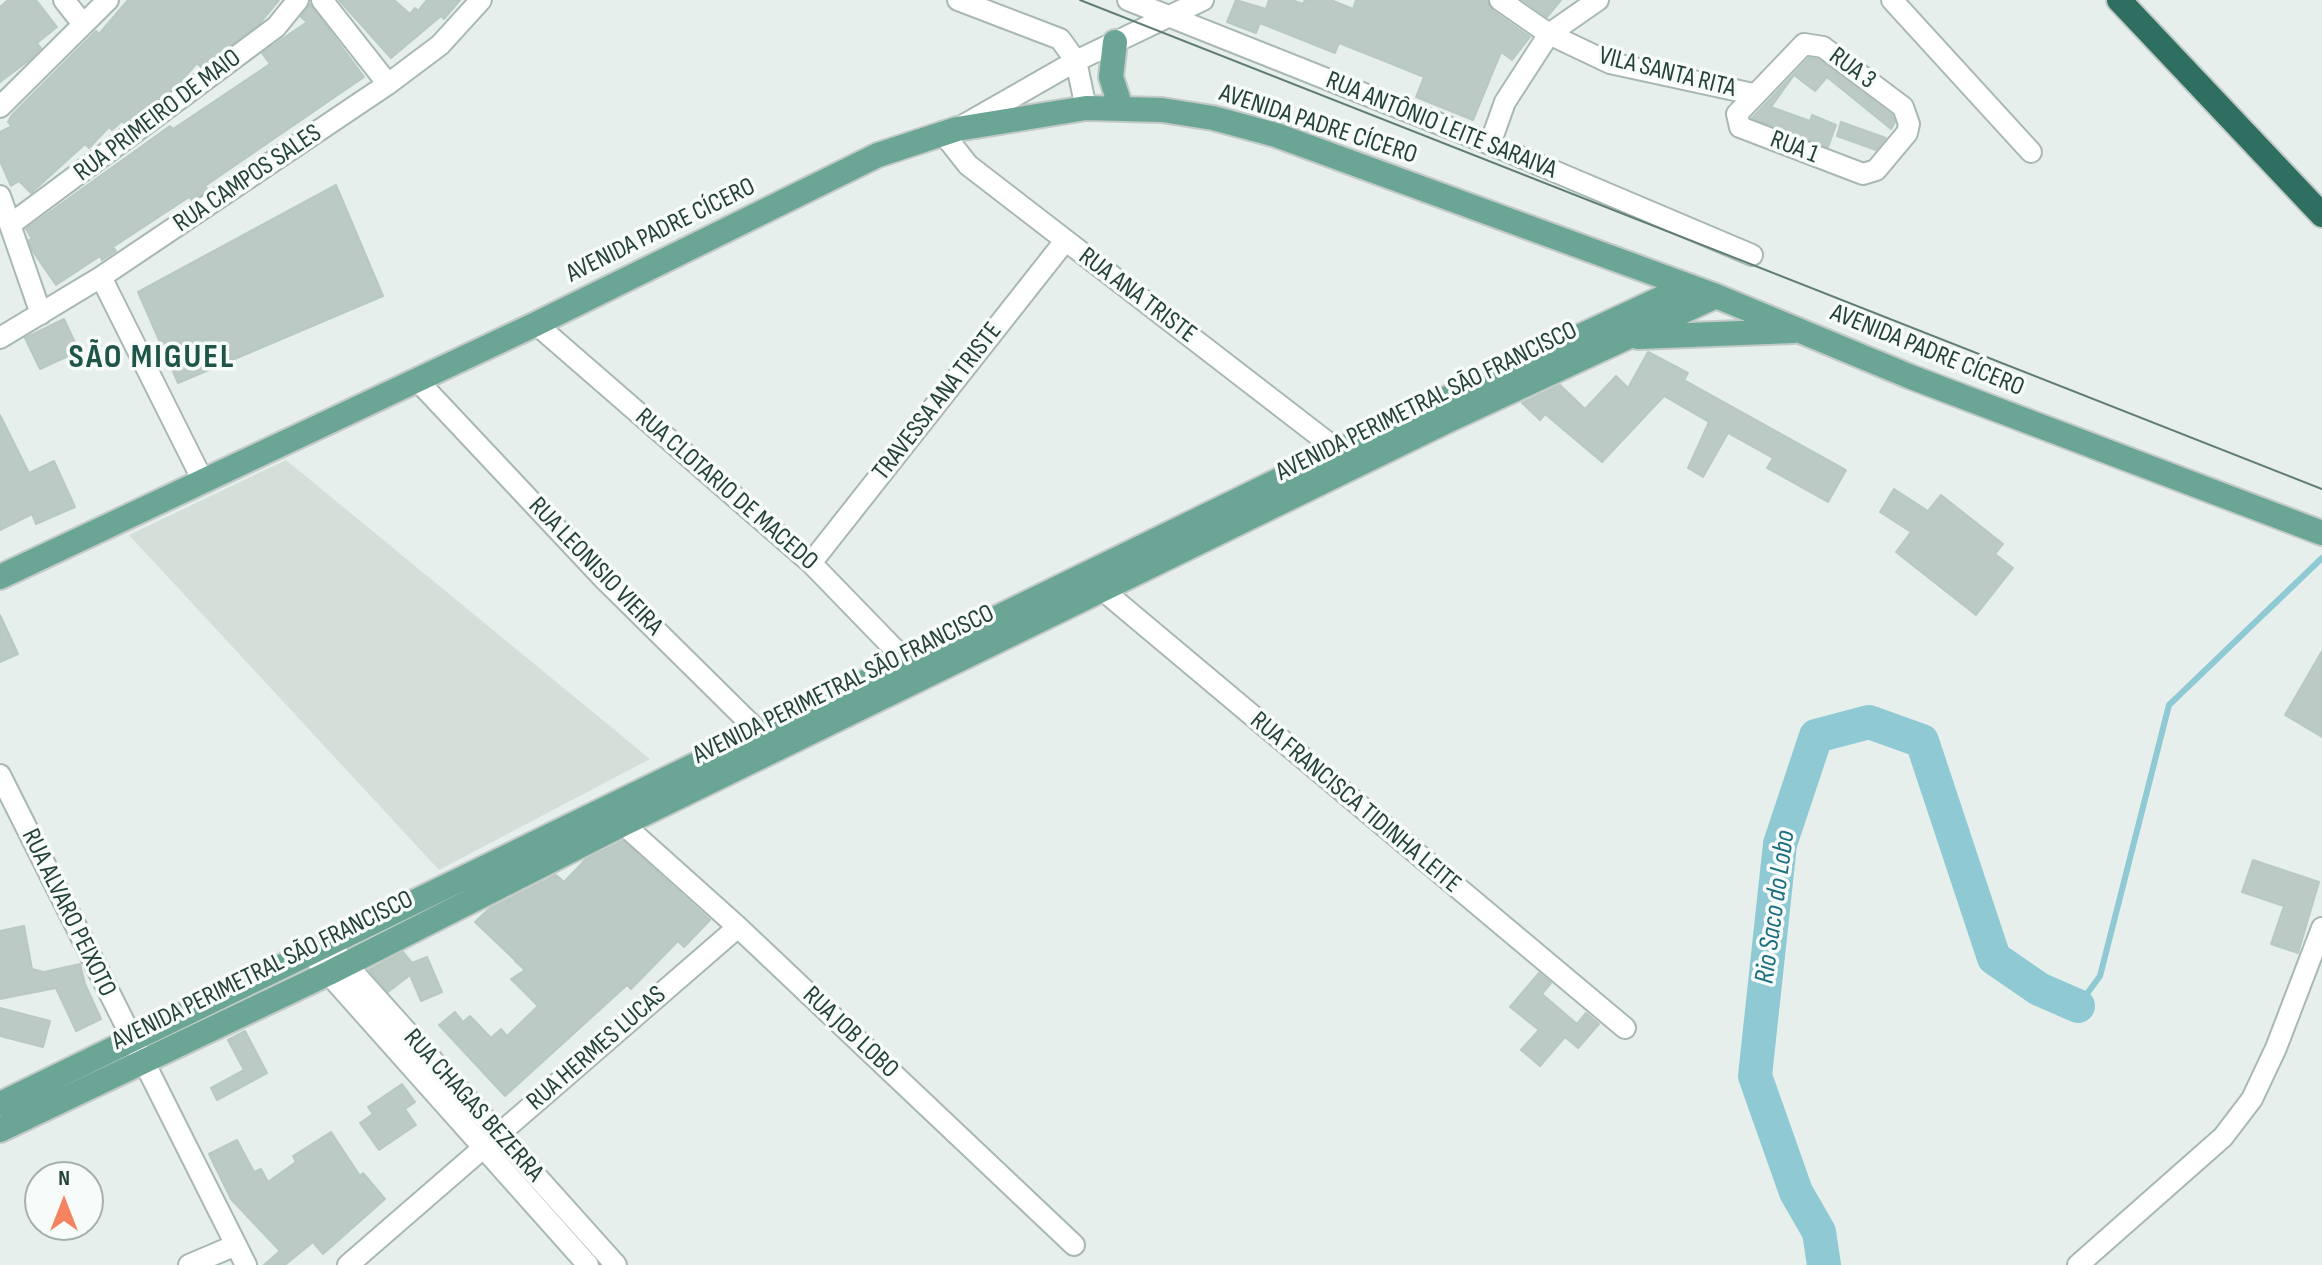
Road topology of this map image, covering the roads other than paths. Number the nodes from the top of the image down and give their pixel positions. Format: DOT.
graph roads {
  1 [pos="64,0"];
  2 [pos="108,0"];
  3 [pos="298,0"];
  4 [pos="322,0"];
  5 [pos="481,0"];
  6 [pos="958,0"];
  7 [pos="1128,0"];
  8 [pos="1203,0"];
  9 [pos="1500,0"];
  10 [pos="1598,0"];
  11 [pos="1892,0"];
  12 [pos="2119,0"];
  13 [pos="1168,16"];
  14 [pos="83,24"];
  15 [pos="1549,34"];
  16 [pos="1115,42"];
  17 [pos="1076,61"];
  18 [pos="388,84"];
  19 [pos="1753,94"];
  20 [pos="0,107"];
  21 [pos="1086,108"];
  22 [pos="1121,108"];
  23 [pos="950,130"];
  24 [pos="1490,144"];
  25 [pos="2031,152"];
  26 [pos="1883,163"];
  27 [pos="0,196"];
  28 [pos="2322,215"];
  29 [pos="11,224"];
  30 [pos="1065,241"];
  31 [pos="1752,255"];
  32 [pos="101,277"];
  33 [pos="1688,286"];
  34 [pos="1716,296"];
  35 [pos="41,314"];
  36 [pos="536,324"];
  37 [pos="1800,331"];
  38 [pos="0,338"];
  39 [pos="1626,338"];
  40 [pos="417,380"];
  41 [pos="1443,412"];
  42 [pos="1340,452"];
  43 [pos="203,481"];
  44 [pos="2320,532"];
  45 [pos="811,563"];
  46 [pos="0,577"];
  47 [pos="1094,583"];
  48 [pos="908,663"];
  49 [pos="770,742"];
  50 [pos="0,775"];
  51 [pos="623,824"];
  52 [pos="738,927"];
  53 [pos="2322,928"];
  54 [pos="329,959"];
  55 [pos="1625,1028"];
  56 [pos="137,1051"];
  57 [pos="0,1104"];
  58 [pos="0,1130"];
  59 [pos="490,1141"];
  60 [pos="236,1245"];
  61 [pos="1074,1245"];
  62 [pos="189,1265"];
  63 [pos="246,1265"];
  64 [pos="348,1265"];
  65 [pos="588,1265"];
  66 [pos="616,1265"];
  67 [pos="2078,1265"];
  1 -- 14 [label="street"];
  2 -- 14 [label="street"];
  3 -- 29 [label="street, RUA PRIMEIRO DE MAIO"];
  4 -- 18 [label="street"];
  5 -- 18 [label="street, RUA CAMPOS SALES"];
  6 -- 17 [label="street"];
  7 -- 13 [label="street, RUA ANTÔNIO LEITE SARAIVA"];
  8 -- 13 [label="street"];
  9 -- 15 [label="street, VILA SANTA RITA"];
  10 -- 15 [label="street"];
  11 -- 25 [label="street"];
  12 -- 28 [label="highway"];
  13 -- 16 [label="street"];
  13 -- 24 [label="street, RUA ANTÔNIO LEITE SARAIVA"];
  14 -- 20 [label="street"];
  15 -- 19 [label="street, VILA SANTA RITA"];
  15 -- 24 [label="street"];
  16 -- 17 [label="street"];
  16 -- 22 [label="main road"];
  17 -- 21 [label="street"];
  17 -- 23 [label="street"];
  18 -- 32 [label="street, RUA CAMPOS SALES"];
  19 -- 26 [label="street, RUA 1"];
  19 -- 26 [label="street, RUA 3"];
  21 -- 22 [label="main road, AVENIDA PADRE CÍCERO"];
  21 -- 23 [label="main road, AVENIDA PADRE CÍCERO"];
  22 -- 33 [label="main road, AVENIDA PADRE CÍCERO"];
  23 -- 30 [label="street, RUA ANA TRISTE"];
  23 -- 36 [label="main road, AVENIDA PADRE CÍCERO"];
  24 -- 31 [label="street, RUA ANTÔNIO LEITE SARAIVA"];
  27 -- 29 [label="street"];
  29 -- 35 [label="street"];
  30 -- 42 [label="street, RUA ANA TRISTE"];
  30 -- 45 [label="street, TRAVESSA ANA TRISTE"];
  32 -- 35 [label="street, RUA CAMPOS SALES"];
  32 -- 43 [label="street"];
  33 -- 34 [label="main road, AVENIDA PADRE CÍCERO"];
  33 -- 41 [label="main road, AVENIDA PERIMETRAL SÃO FRANCISCO"];
  34 -- 37 [label="main road, AVENIDA PADRE CÍCERO"];
  34 -- 39 [label="main road, AVENIDA PERIMETRAL SÃO FRANCISCO"];
  35 -- 38 [label="street, RUA CAMPOS SALES"];
  36 -- 40 [label="main road, AVENIDA PADRE CÍCERO"];
  36 -- 45 [label="street, RUA CLOTARIO DE MACEDO"];
  37 -- 39 [label="main road"];
  37 -- 44 [label="main road, AVENIDA PADRE CÍCERO"];
  39 -- 41 [label="main road, AVENIDA PERIMETRAL SÃO FRANCISCO"];
  40 -- 43 [label="main road, AVENIDA PADRE CÍCERO"];
  40 -- 49 [label="street, RUA LEONISIO VIEIRA"];
  41 -- 42 [label="main road, AVENIDA PERIMETRAL SÃO FRANCISCO"];
  41 -- 47 [label="main road, AVENIDA PERIMETRAL SÃO FRANCISCO"];
  42 -- 47 [label="main road, AVENIDA PERIMETRAL SÃO FRANCISCO"];
  43 -- 46 [label="main road, AVENIDA PADRE CÍCERO"];
  45 -- 48 [label="street, RUA CLOTARIO DE MACEDO"];
  47 -- 48 [label="main road, AVENIDA PERIMETRAL SÃO FRANCISCO"];
  47 -- 49 [label="main road, AVENIDA PERIMETRAL SÃO FRANCISCO"];
  47 -- 55 [label="street, RUA FRANCISCA TIDINHA LEITE"];
  48 -- 49 [label="main road, AVENIDA PERIMETRAL SÃO FRANCISCO"];
  49 -- 51 [label="main road, AVENIDA PERIMETRAL SÃO FRANCISCO"];
  49 -- 54 [label="main road, AVENIDA PERIMETRAL SÃO FRANCISCO"];
  50 -- 56 [label="street, RUA ALVARO PEIXOTO"];
  51 -- 52 [label="street, RUA JOB LOBO"];
  51 -- 54 [label="main road, AVENIDA PERIMETRAL SÃO FRANCISCO"];
  52 -- 59 [label="street, RUA HERMES LUCAS"];
  52 -- 61 [label="street, RUA JOB LOBO"];
  53 -- 67 [label="street"];
  54 -- 56 [label="main road, AVENIDA PERIMETRAL SÃO FRANCISCO"];
  54 -- 59 [label="street, RUA CHAGAS BEZERRA"];
  56 -- 57 [label="main road, AVENIDA PERIMETRAL SÃO FRANCISCO"];
  56 -- 58 [label="main road, AVENIDA PERIMETRAL SÃO FRANCISCO"];
  56 -- 60 [label="street, RUA ALVARO PEIXOTO"];
  59 -- 64 [label="street, RUA HERMES LUCAS"];
  59 -- 65 [label="street, RUA CHAGAS BEZERRA"];
  59 -- 66 [label="street, RUA CHAGAS BEZERRA"];
  60 -- 62 [label="street"];
  60 -- 63 [label="street, RUA ALVARO PEIXOTO"];
}
